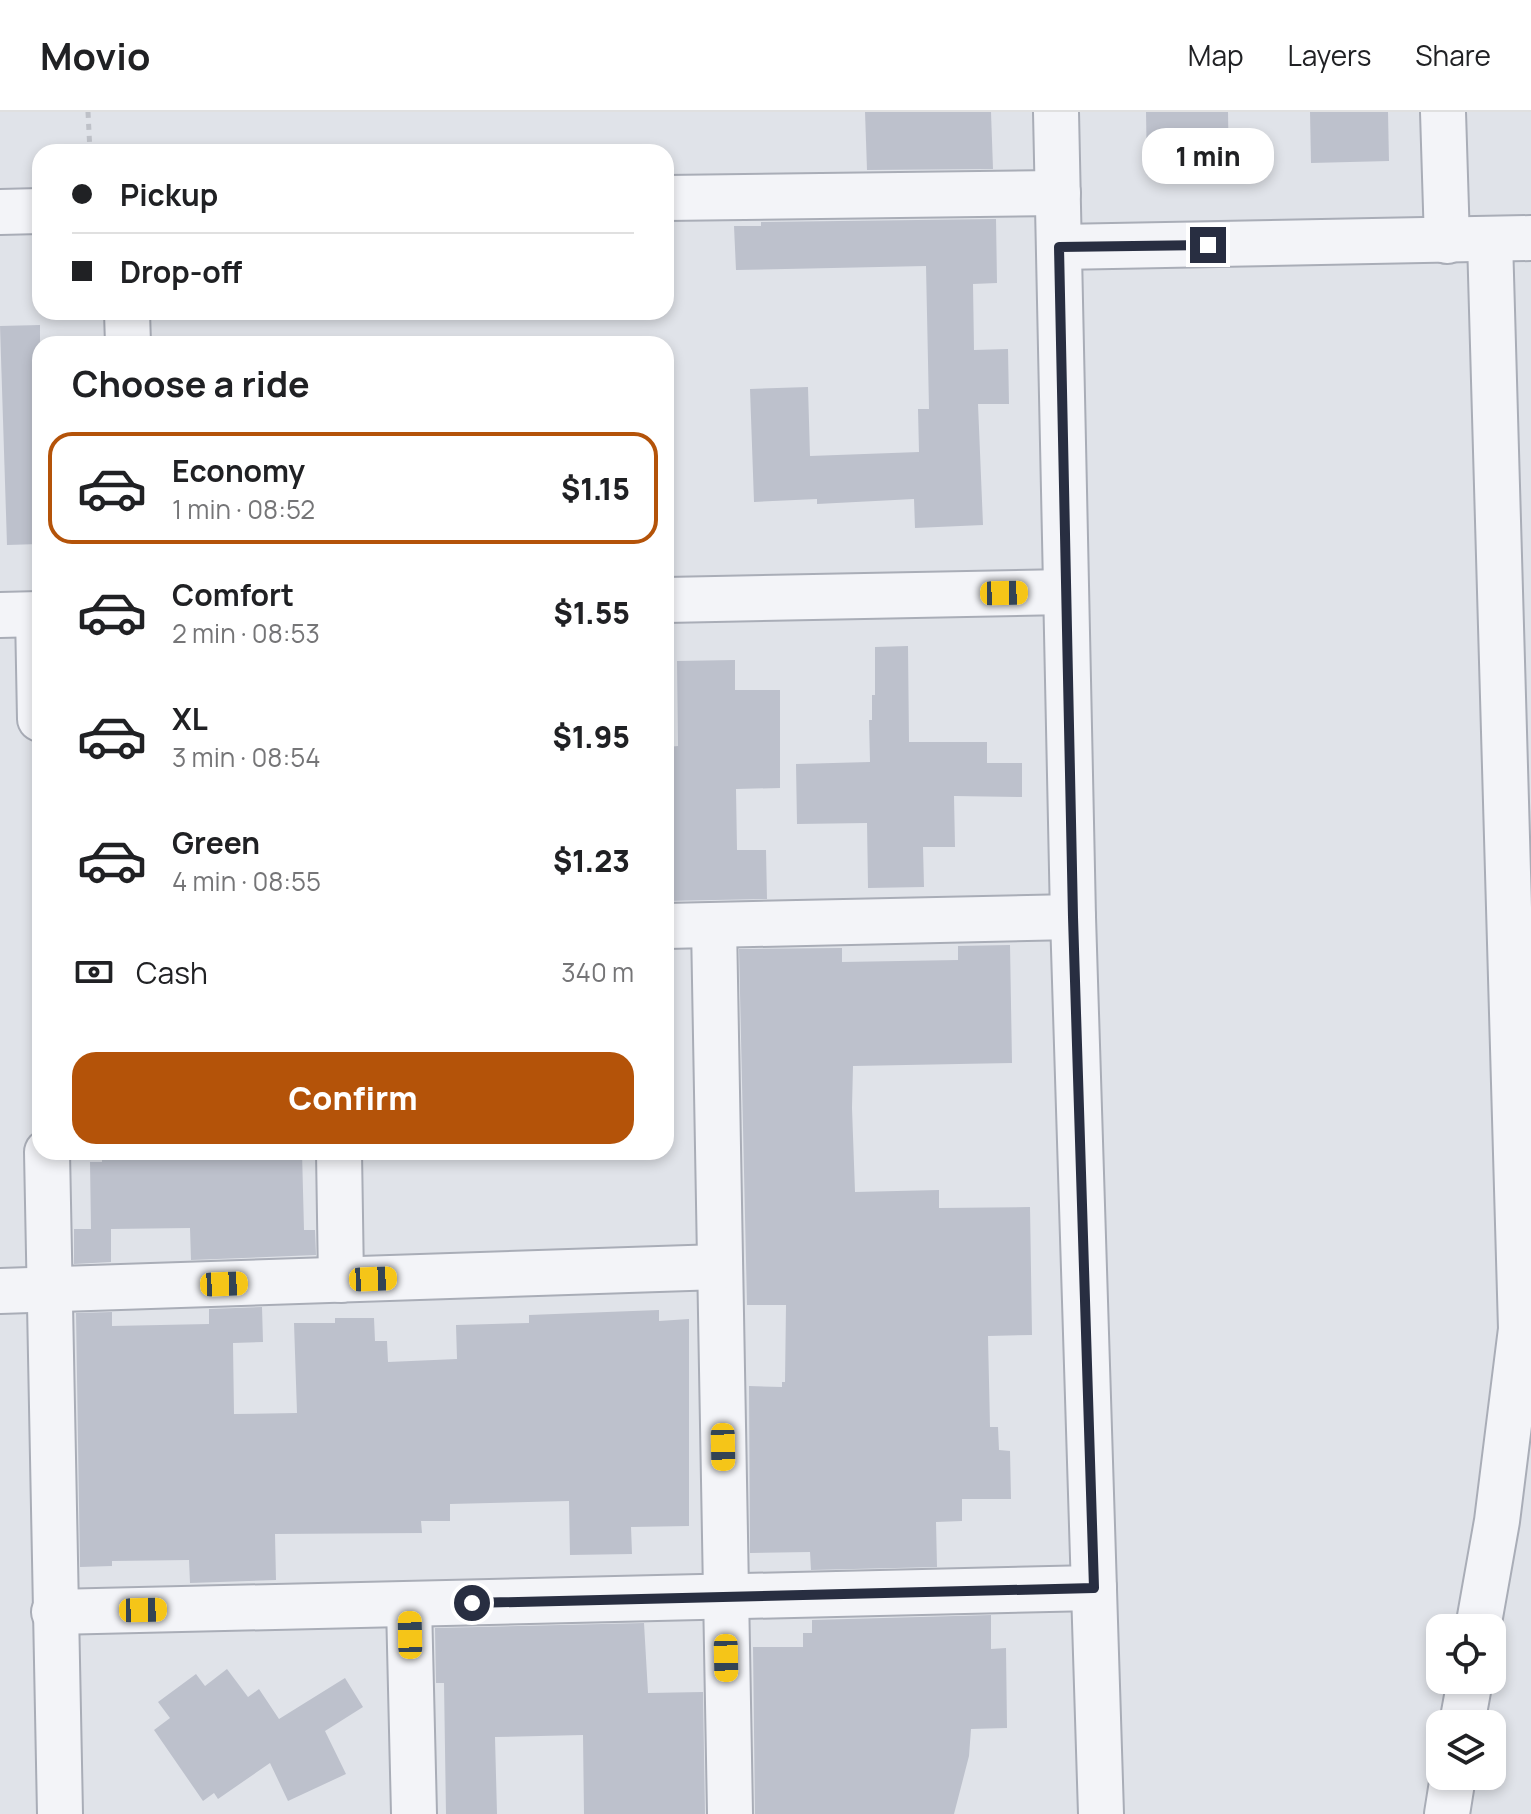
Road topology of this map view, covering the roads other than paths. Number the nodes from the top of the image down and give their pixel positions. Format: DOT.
graph roads {
  1 [pos="1056,112"];
  2 [pos="1443,112"];
  3 [pos="1058,193"];
  4 [pos="674,198"];
  5 [pos="32,211"];
  6 [pos="0,212"];
  7 [pos="1511,239"];
  8 [pos="1447,241"];
  9 [pos="1059,247"];
  10 [pos="1066,592"];
  11 [pos="674,600"];
  12 [pos="26,614"];
  13 [pos="32,659"];
  14 [pos="1073,917"];
  15 [pos="714,925"];
  16 [pos="674,926"];
  17 [pos="47,1160"];
  18 [pos="339,1160"];
  19 [pos="719,1267"];
  20 [pos="341,1280"];
  21 [pos="49,1289"];
  22 [pos="0,1291"];
  23 [pos="1526,1329"];
  24 [pos="1094,1588"];
  25 [pos="725,1596"];
  26 [pos="409,1605"];
  27 [pos="54,1612"];
  28 [pos="1480,1614"];
  29 [pos="1451,1790"];
  30 [pos="60,1814"];
  31 [pos="414,1814"];
  32 [pos="730,1814"];
  33 [pos="1101,1814"];
  34 [pos="1447,1814"];
  1 -- 3 [label="street"];
  2 -- 8 [label="street"];
  3 -- 4 [label="street"];
  3 -- 9 [label="street"];
  5 -- 6 [label="street"];
  7 -- 8 [label="street"];
  7 -- 23 [label="street"];
  8 -- 9 [label="street"];
  9 -- 10 [label="street"];
  10 -- 11 [label="street"];
  10 -- 14 [label="street"];
  12 -- 13 [label="street"];
  14 -- 15 [label="street"];
  14 -- 24 [label="street"];
  15 -- 16 [label="street"];
  15 -- 19 [label="street"];
  17 -- 21 [label="street"];
  18 -- 20 [label="street"];
  19 -- 20 [label="street"];
  19 -- 25 [label="street"];
  20 -- 21 [label="street"];
  21 -- 22 [label="street"];
  21 -- 27 [label="street"];
  23 -- 28 [label="street"];
  24 -- 25 [label="street"];
  24 -- 33 [label="street"];
  25 -- 26 [label="street"];
  25 -- 32 [label="street"];
  26 -- 27 [label="street"];
  26 -- 31 [label="street"];
  27 -- 30 [label="street"];
  29 -- 34 [label="street"];
}
